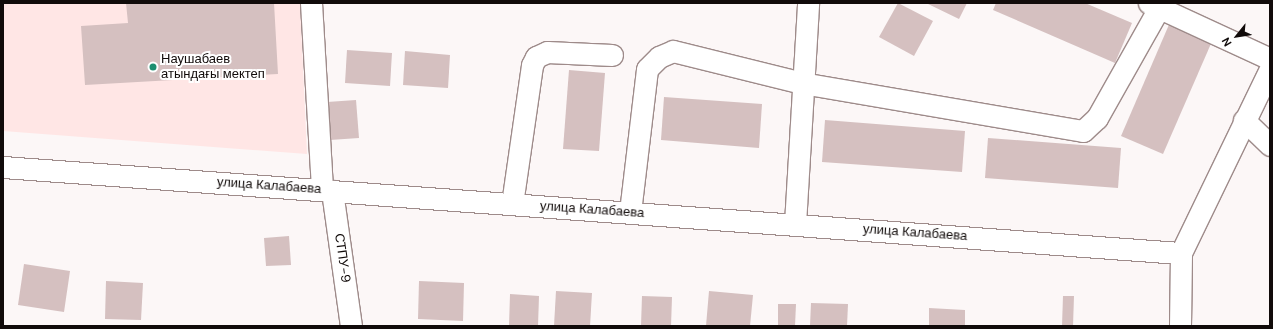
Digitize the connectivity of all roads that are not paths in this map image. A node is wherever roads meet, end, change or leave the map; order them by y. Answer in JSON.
{"nodes":[{"id":1,"x":311,"y":3,"type":"edge"},
{"id":2,"x":808,"y":3,"type":"edge"},
{"id":3,"x":1154,"y":5,"type":"edge"},
{"id":4,"x":612,"y":55,"type":"dead end"},
{"id":5,"x":1270,"y":59,"type":"edge"},
{"id":6,"x":1270,"y":69,"type":"edge"},
{"id":7,"x":802,"y":83,"type":"junction"},
{"id":8,"x":1244,"y":120,"type":"junction"},
{"id":9,"x":1270,"y":145,"type":"edge"},
{"id":10,"x":3,"y":168,"type":"edge"},
{"id":11,"x":327,"y":190,"type":"junction"},
{"id":12,"x":512,"y":204,"type":"junction"},
{"id":13,"x":630,"y":212,"type":"junction"},
{"id":14,"x":795,"y":224,"type":"junction"},
{"id":15,"x":1181,"y":253,"type":"junction"},
{"id":16,"x":351,"y":326,"type":"edge"},
{"id":17,"x":1180,"y":326,"type":"edge"}],
"edges":[{"from":1,"to":11,"type":"street","name":"СТПУ-9"},
{"from":2,"to":7,"type":"street"},
{"from":3,"to":5,"type":"street"},
{"from":3,"to":7,"type":"street"},
{"from":4,"to":12,"type":"street"},
{"from":6,"to":8,"type":"street"},
{"from":7,"to":13,"type":"street"},
{"from":7,"to":14,"type":"street"},
{"from":8,"to":9,"type":"street"},
{"from":8,"to":15,"type":"street"},
{"from":10,"to":11,"type":"street","name":"улица Калабаева"},
{"from":11,"to":12,"type":"street","name":"улица Калабаева"},
{"from":11,"to":16,"type":"street","name":"СТПУ-9"},
{"from":12,"to":13,"type":"street","name":"улица Калабаева"},
{"from":13,"to":14,"type":"street","name":"улица Калабаева"},
{"from":14,"to":15,"type":"street","name":"улица Калабаева"},
{"from":15,"to":17,"type":"street"}]}
